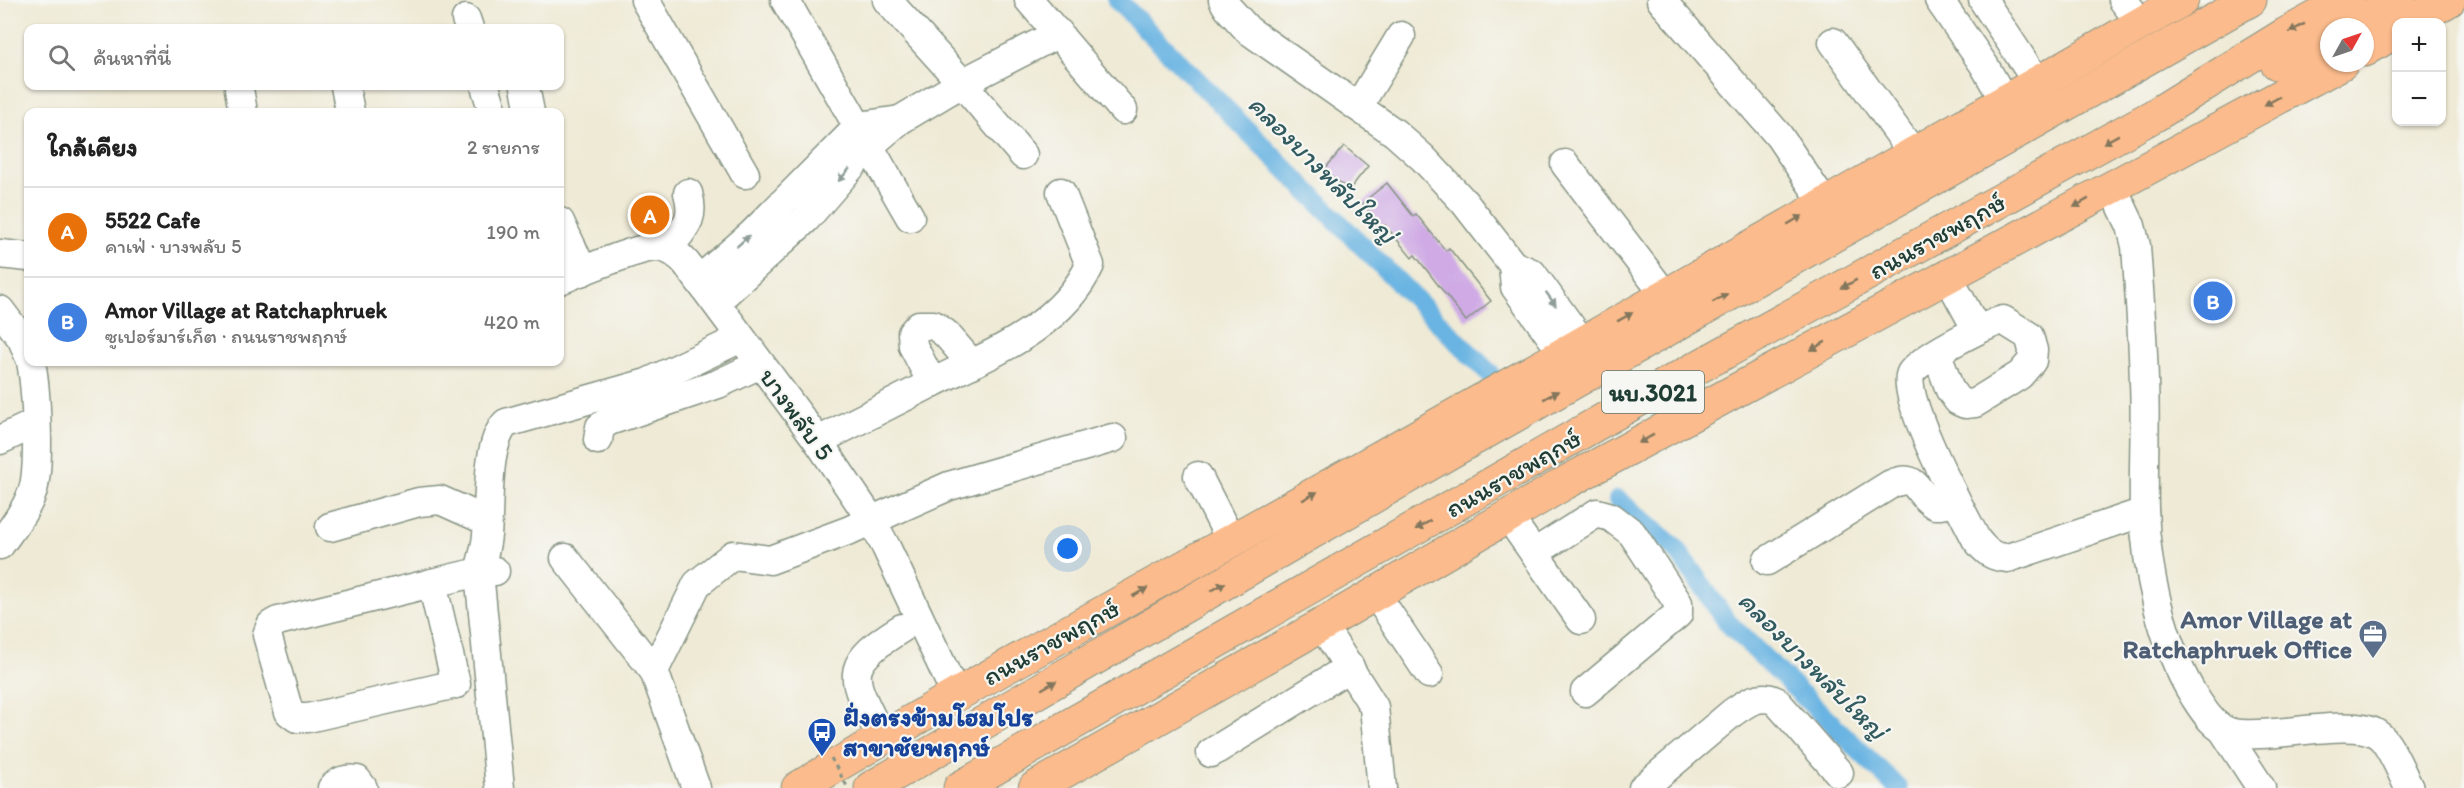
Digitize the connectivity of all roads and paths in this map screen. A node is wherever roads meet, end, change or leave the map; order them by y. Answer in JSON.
{"nodes":[{"id":1,"x":645,"y":0,"type":"edge"},
{"id":2,"x":785,"y":0,"type":"edge"},
{"id":3,"x":887,"y":0,"type":"edge"},
{"id":4,"x":1029,"y":0,"type":"edge"},
{"id":5,"x":1223,"y":0,"type":"edge"},
{"id":6,"x":1939,"y":0,"type":"edge"},
{"id":7,"x":1983,"y":0,"type":"edge"},
{"id":8,"x":2182,"y":0,"type":"edge"},
{"id":9,"x":2250,"y":0,"type":"edge"},
{"id":10,"x":2348,"y":0,"type":"edge"},
{"id":11,"x":2398,"y":0,"type":"edge"},
{"id":12,"x":2449,"y":0,"type":"edge"},
{"id":13,"x":1663,"y":1,"type":"edge"},
{"id":14,"x":2132,"y":11,"type":"edge"},
{"id":15,"x":2464,"y":12,"type":"edge"},
{"id":16,"x":2365,"y":18,"type":"edge"},
{"id":17,"x":2418,"y":18,"type":"edge"},
{"id":18,"x":2446,"y":19,"type":"edge"},
{"id":19,"x":1059,"y":33,"type":"junction"},
{"id":20,"x":2392,"y":34,"type":"edge"},
{"id":21,"x":1401,"y":36,"type":"dead end"},
{"id":22,"x":2392,"y":41,"type":"edge"},
{"id":23,"x":1833,"y":42,"type":"dead end"},
{"id":24,"x":2320,"y":42,"type":"edge"},
{"id":25,"x":2374,"y":45,"type":"edge"},
{"id":26,"x":2374,"y":48,"type":"edge"},
{"id":27,"x":2325,"y":72,"type":"edge"},
{"id":28,"x":2037,"y":82,"type":"junction"},
{"id":29,"x":962,"y":83,"type":"junction"},
{"id":30,"x":346,"y":90,"type":"edge"},
{"id":31,"x":487,"y":90,"type":"edge"},
{"id":32,"x":2004,"y":100,"type":"junction"},
{"id":33,"x":1358,"y":107,"type":"junction"},
{"id":34,"x":349,"y":108,"type":"edge"},
{"id":35,"x":492,"y":108,"type":"edge"},
{"id":36,"x":1124,"y":110,"type":"dead end"},
{"id":37,"x":2155,"y":115,"type":"junction"},
{"id":38,"x":864,"y":137,"type":"junction"},
{"id":39,"x":1913,"y":153,"type":"junction"},
{"id":40,"x":1023,"y":155,"type":"dead end"},
{"id":41,"x":1565,"y":164,"type":"dead end"},
{"id":42,"x":745,"y":174,"type":"dead end"},
{"id":43,"x":2112,"y":186,"type":"junction"},
{"id":44,"x":1061,"y":192,"type":"dead end"},
{"id":45,"x":688,"y":193,"type":"dead end"},
{"id":46,"x":1824,"y":203,"type":"junction"},
{"id":47,"x":910,"y":217,"type":"dead end"},
{"id":48,"x":777,"y":226,"type":"junction"},
{"id":49,"x":564,"y":242,"type":"edge"},
{"id":50,"x":668,"y":249,"type":"junction"},
{"id":51,"x":0,"y":254,"type":"edge"},
{"id":52,"x":24,"y":257,"type":"edge"},
{"id":53,"x":1947,"y":275,"type":"junction"},
{"id":54,"x":571,"y":276,"type":"edge"},
{"id":55,"x":699,"y":280,"type":"junction"},
{"id":56,"x":1665,"y":295,"type":"junction"},
{"id":57,"x":716,"y":302,"type":"junction"},
{"id":58,"x":0,"y":310,"type":"edge"},
{"id":59,"x":1977,"y":330,"type":"junction"},
{"id":60,"x":741,"y":338,"type":"junction"},
{"id":61,"x":24,"y":344,"type":"edge"},
{"id":62,"x":1564,"y":353,"type":"junction"},
{"id":63,"x":1937,"y":354,"type":"junction"},
{"id":64,"x":760,"y":364,"type":"junction"},
{"id":65,"x":972,"y":364,"type":"junction"},
{"id":66,"x":32,"y":366,"type":"edge"},
{"id":67,"x":932,"y":383,"type":"junction"},
{"id":68,"x":1633,"y":403,"type":"junction"},
{"id":69,"x":36,"y":423,"type":"junction"},
{"id":70,"x":1113,"y":438,"type":"dead end"},
{"id":71,"x":0,"y":440,"type":"edge"},
{"id":72,"x":598,"y":440,"type":"dead end"},
{"id":73,"x":818,"y":441,"type":"junction"},
{"id":74,"x":1450,"y":452,"type":"junction"},
{"id":75,"x":1198,"y":476,"type":"dead end"},
{"id":76,"x":1955,"y":498,"type":"junction"},
{"id":77,"x":2144,"y":512,"type":"junction"},
{"id":78,"x":1500,"y":520,"type":"junction"},
{"id":79,"x":487,"y":521,"type":"junction"},
{"id":80,"x":872,"y":521,"type":"junction"},
{"id":81,"x":330,"y":527,"type":"dead end"},
{"id":82,"x":1231,"y":541,"type":"junction"},
{"id":83,"x":0,"y":545,"type":"edge"},
{"id":84,"x":1534,"y":553,"type":"junction"},
{"id":85,"x":565,"y":558,"type":"dead end"},
{"id":86,"x":1767,"y":561,"type":"dead end"},
{"id":87,"x":486,"y":564,"type":"junction"},
{"id":88,"x":432,"y":583,"type":"junction"},
{"id":89,"x":1375,"y":593,"type":"junction"},
{"id":90,"x":1581,"y":620,"type":"dead end"},
{"id":91,"x":1322,"y":625,"type":"junction"},
{"id":92,"x":902,"y":628,"type":"dead end"},
{"id":93,"x":1350,"y":667,"type":"junction"},
{"id":94,"x":654,"y":670,"type":"junction"},
{"id":95,"x":495,"y":673,"type":"junction"},
{"id":96,"x":1429,"y":674,"type":"dead end"},
{"id":97,"x":456,"y":684,"type":"junction"},
{"id":98,"x":1585,"y":692,"type":"dead end"},
{"id":99,"x":956,"y":695,"type":"junction"},
{"id":100,"x":2228,"y":731,"type":"junction"},
{"id":101,"x":502,"y":738,"type":"junction"},
{"id":102,"x":882,"y":739,"type":"junction"},
{"id":103,"x":1211,"y":753,"type":"dead end"},
{"id":104,"x":914,"y":764,"type":"junction"},
{"id":105,"x":830,"y":773,"type":"edge"},
{"id":106,"x":1839,"y":773,"type":"dead end"},
{"id":107,"x":1042,"y":786,"type":"edge"},
{"id":108,"x":332,"y":788,"type":"edge"},
{"id":109,"x":363,"y":788,"type":"edge"},
{"id":110,"x":500,"y":788,"type":"edge"},
{"id":111,"x":516,"y":788,"type":"edge"},
{"id":112,"x":696,"y":788,"type":"edge"},
{"id":113,"x":798,"y":788,"type":"edge"},
{"id":114,"x":848,"y":788,"type":"edge"},
{"id":115,"x":872,"y":788,"type":"edge"},
{"id":116,"x":960,"y":788,"type":"edge"},
{"id":117,"x":1382,"y":788,"type":"edge"},
{"id":118,"x":1643,"y":788,"type":"edge"},
{"id":119,"x":2261,"y":788,"type":"edge"},
{"id":120,"x":2409,"y":788,"type":"edge"}],
"edges":[{"from":1,"to":42,"type":"street"},
{"from":2,"to":38,"type":"street"},
{"from":3,"to":29,"type":"street"},
{"from":4,"to":19,"type":"street"},
{"from":5,"to":33,"type":"street"},
{"from":6,"to":32,"type":"street"},
{"from":7,"to":28,"type":"street"},
{"from":8,"to":14,"type":"main road","name":"ถนนราชพฤกษ์","number":"นบ.3021"},
{"from":74,"to":9,"type":"main road","name":"ถนนราชพฤกษ์","number":"นบ.3021","one_way":true},
{"from":10,"to":37,"type":"main road","name":"ถนนราชพฤกษ์","number":"นบ.3021","one_way":true},
{"from":11,"to":16,"type":"main road"},
{"from":12,"to":17,"type":"main road"},
{"from":13,"to":46,"type":"street"},
{"from":14,"to":28,"type":"main road","name":"ถนนราชพฤกษ์","number":"นบ.3021"},
{"from":15,"to":18,"type":"main road"},
{"from":19,"to":29,"type":"street"},
{"from":19,"to":36,"type":"street"},
{"from":20,"to":25,"type":"main road"},
{"from":21,"to":33,"type":"street"},
{"from":22,"to":26,"type":"main road"},
{"from":23,"to":39,"type":"street"},
{"from":24,"to":37,"type":"main road"},
{"from":27,"to":43,"type":"main road","name":"ถนนราชพฤกษ์","number":"นบ.3021","one_way":true},
{"from":28,"to":32,"type":"main road","name":"ถนนราชพฤกษ์","number":"นบ.3021"},
{"from":29,"to":38,"type":"street"},
{"from":29,"to":40,"type":"street"},
{"from":30,"to":34,"type":"street"},
{"from":31,"to":35,"type":"street"},
{"from":32,"to":39,"type":"main road","name":"ถนนราชพฤกษ์","number":"นบ.3021"},
{"from":33,"to":62,"type":"street"},
{"from":37,"to":68,"type":"main road","name":"ถนนราชพฤกษ์","number":"นบ.3021","one_way":true},
{"from":38,"to":47,"type":"street"},
{"from":38,"to":48,"type":"street"},
{"from":39,"to":46,"type":"main road","name":"ถนนราชพฤกษ์","number":"นบ.3021"},
{"from":41,"to":56,"type":"street"},
{"from":43,"to":53,"type":"main road","name":"ถนนราชพฤกษ์","number":"นบ.3021","one_way":true},
{"from":43,"to":77,"type":"street"},
{"from":44,"to":65,"type":"street"},
{"from":45,"to":50,"type":"street"},
{"from":56,"to":46,"type":"main road","name":"ถนนราชพฤกษ์","number":"นบ.3021","one_way":true},
{"from":55,"to":48,"type":"street","one_way":true},
{"from":48,"to":57,"type":"street"},
{"from":49,"to":54,"type":"street"},
{"from":50,"to":54,"type":"street"},
{"from":50,"to":55,"type":"street","name":"บางพลับ 5"},
{"from":51,"to":52,"type":"street"},
{"from":53,"to":59,"type":"street"},
{"from":53,"to":78,"type":"main road","name":"ถนนราชพฤกษ์","number":"นบ.3021","one_way":true},
{"from":55,"to":57,"type":"street","name":"บางพลับ 5"},
{"from":62,"to":56,"type":"main road","name":"ถนนราชพฤกษ์","number":"นบ.3021","one_way":true},
{"from":57,"to":60,"type":"street","name":"บางพลับ 5"},
{"from":58,"to":61,"type":"street"},
{"from":59,"to":63,"type":"street"},
{"from":59,"to":63,"type":"street"},
{"from":60,"to":64,"type":"street","name":"บางพลับ 5"},
{"from":60,"to":79,"type":"street"},
{"from":62,"to":74,"type":"main road"},
{"from":82,"to":62,"type":"main road","name":"ถนนราชพฤกษ์","number":"นบ.3021","one_way":true},
{"from":63,"to":76,"type":"street"},
{"from":64,"to":72,"type":"street"},
{"from":64,"to":73,"type":"street","name":"บางพลับ 5"},
{"from":65,"to":67,"type":"street"},
{"from":65,"to":67,"type":"street"},
{"from":66,"to":69,"type":"street"},
{"from":67,"to":73,"type":"street"},
{"from":68,"to":78,"type":"main road"},
{"from":68,"to":116,"type":"main road","name":"ถนนราชพฤกษ์","number":"นบ.3021","one_way":true},
{"from":69,"to":71,"type":"street"},
{"from":69,"to":83,"type":"street"},
{"from":70,"to":80,"type":"street"},
{"from":73,"to":80,"type":"street","name":"บางพลับ 5"},
{"from":104,"to":74,"type":"main road","name":"ถนนราชพฤกษ์","number":"นบ.3021","one_way":true},
{"from":75,"to":82,"type":"street"},
{"from":76,"to":77,"type":"street"},
{"from":76,"to":86,"type":"street"},
{"from":77,"to":100,"type":"street"},
{"from":78,"to":84,"type":"street"},
{"from":78,"to":89,"type":"main road","name":"ถนนราชพฤกษ์","number":"นบ.3021"},
{"from":79,"to":81,"type":"street"},
{"from":79,"to":87,"type":"street"},
{"from":80,"to":94,"type":"street"},
{"from":80,"to":99,"type":"street","name":"บางพลับ 5"},
{"from":99,"to":82,"type":"main road","name":"ถนนราชพฤกษ์","number":"นบ.3021","one_way":true},
{"from":84,"to":90,"type":"street"},
{"from":84,"to":98,"type":"street"},
{"from":85,"to":94,"type":"street"},
{"from":87,"to":88,"type":"street"},
{"from":87,"to":95,"type":"street"},
{"from":88,"to":97,"type":"street"},
{"from":88,"to":97,"type":"street"},
{"from":89,"to":91,"type":"main road","name":"ถนนราชพฤกษ์","number":"นบ.3021"},
{"from":89,"to":96,"type":"street"},
{"from":91,"to":93,"type":"street"},
{"from":91,"to":107,"type":"main road","name":"ถนนราชพฤกษ์","number":"นบ.3021"},
{"from":92,"to":102,"type":"street"},
{"from":93,"to":103,"type":"street"},
{"from":93,"to":117,"type":"street"},
{"from":94,"to":112,"type":"street"},
{"from":95,"to":97,"type":"street"},
{"from":95,"to":101,"type":"street"},
{"from":99,"to":102,"type":"main road","name":"ถนนราชพฤกษ์","number":"นบ.3021"},
{"from":100,"to":119,"type":"street"},
{"from":100,"to":120,"type":"street"},
{"from":101,"to":110,"type":"street"},
{"from":101,"to":111,"type":"street"},
{"from":102,"to":113,"type":"main road","name":"ถนนราชพฤกษ์","number":"นบ.3021"},
{"from":104,"to":105,"type":"main road"},
{"from":104,"to":115,"type":"main road","name":"ถนนราชพฤกษ์","number":"นบ.3021"},
{"from":105,"to":114,"type":"path","bridge":true},
{"from":106,"to":118,"type":"street"},
{"from":108,"to":109,"type":"street"}]}
